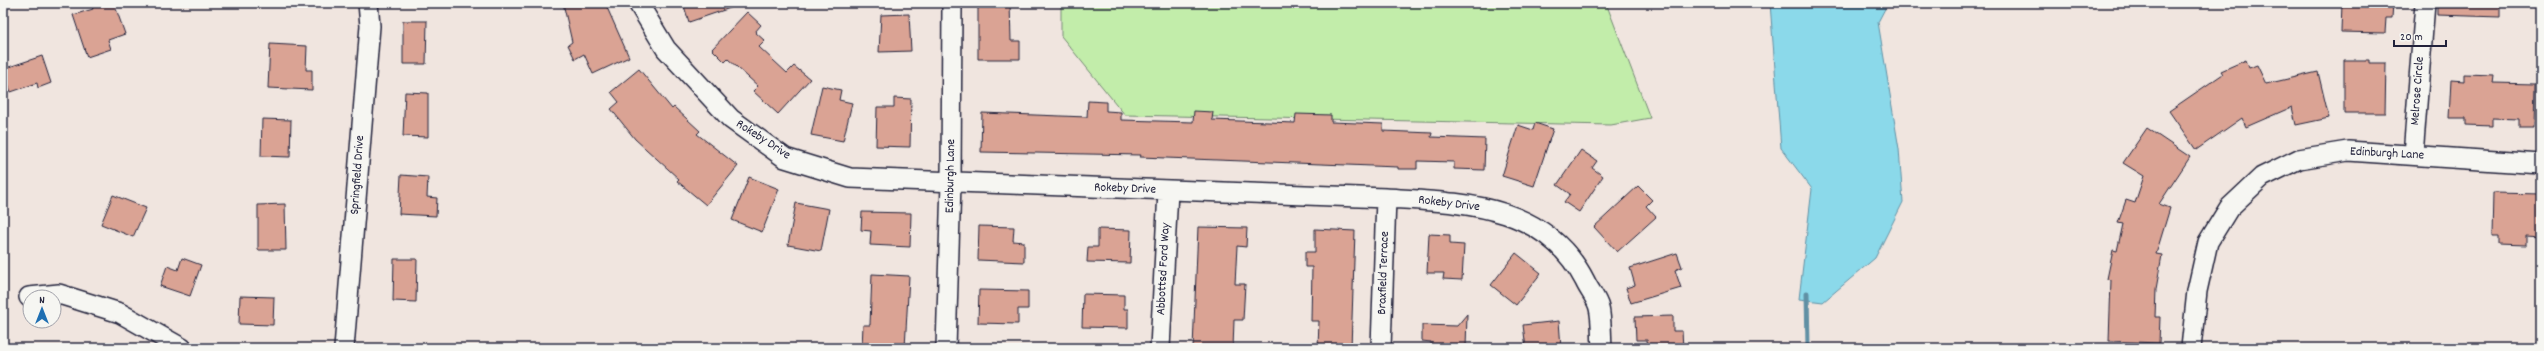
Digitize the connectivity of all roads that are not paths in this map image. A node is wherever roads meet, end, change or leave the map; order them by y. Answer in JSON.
{"nodes":[{"id":1,"x":368,"y":3,"type":"edge"},
{"id":2,"x":638,"y":3,"type":"edge"},
{"id":3,"x":952,"y":3,"type":"edge"},
{"id":4,"x":2425,"y":3,"type":"edge"},
{"id":5,"x":2413,"y":155,"type":"junction"},
{"id":6,"x":2541,"y":164,"type":"edge"},
{"id":7,"x":951,"y":183,"type":"junction"},
{"id":8,"x":1168,"y":190,"type":"junction"},
{"id":9,"x":1386,"y":198,"type":"junction"},
{"id":10,"x":62,"y":295,"type":"edge"},
{"id":11,"x":182,"y":348,"type":"edge"},
{"id":12,"x":344,"y":348,"type":"edge"},
{"id":13,"x":946,"y":348,"type":"edge"},
{"id":14,"x":1160,"y":348,"type":"edge"},
{"id":15,"x":1381,"y":348,"type":"edge"},
{"id":16,"x":1602,"y":348,"type":"edge"},
{"id":17,"x":2191,"y":348,"type":"edge"}],
"edges":[{"from":1,"to":12,"type":"street","name":"Springfield Drive"},
{"from":2,"to":7,"type":"street","name":"Rokeby Drive"},
{"from":3,"to":7,"type":"street","name":"Edinburgh Lane"},
{"from":4,"to":5,"type":"street","name":"Melrose Circle"},
{"from":5,"to":6,"type":"street","name":"Edinburgh Lane"},
{"from":5,"to":17,"type":"street","name":"Edinburgh Lane"},
{"from":7,"to":8,"type":"street","name":"Rokeby Drive"},
{"from":7,"to":13,"type":"street","name":"Edinburgh Lane"},
{"from":8,"to":9,"type":"street","name":"Rokeby Drive"},
{"from":8,"to":14,"type":"street","name":"Abbottsd Ford Way"},
{"from":9,"to":15,"type":"street","name":"Braxfield Terrace"},
{"from":9,"to":16,"type":"street","name":"Rokeby Drive"},
{"from":10,"to":11,"type":"street"}]}
